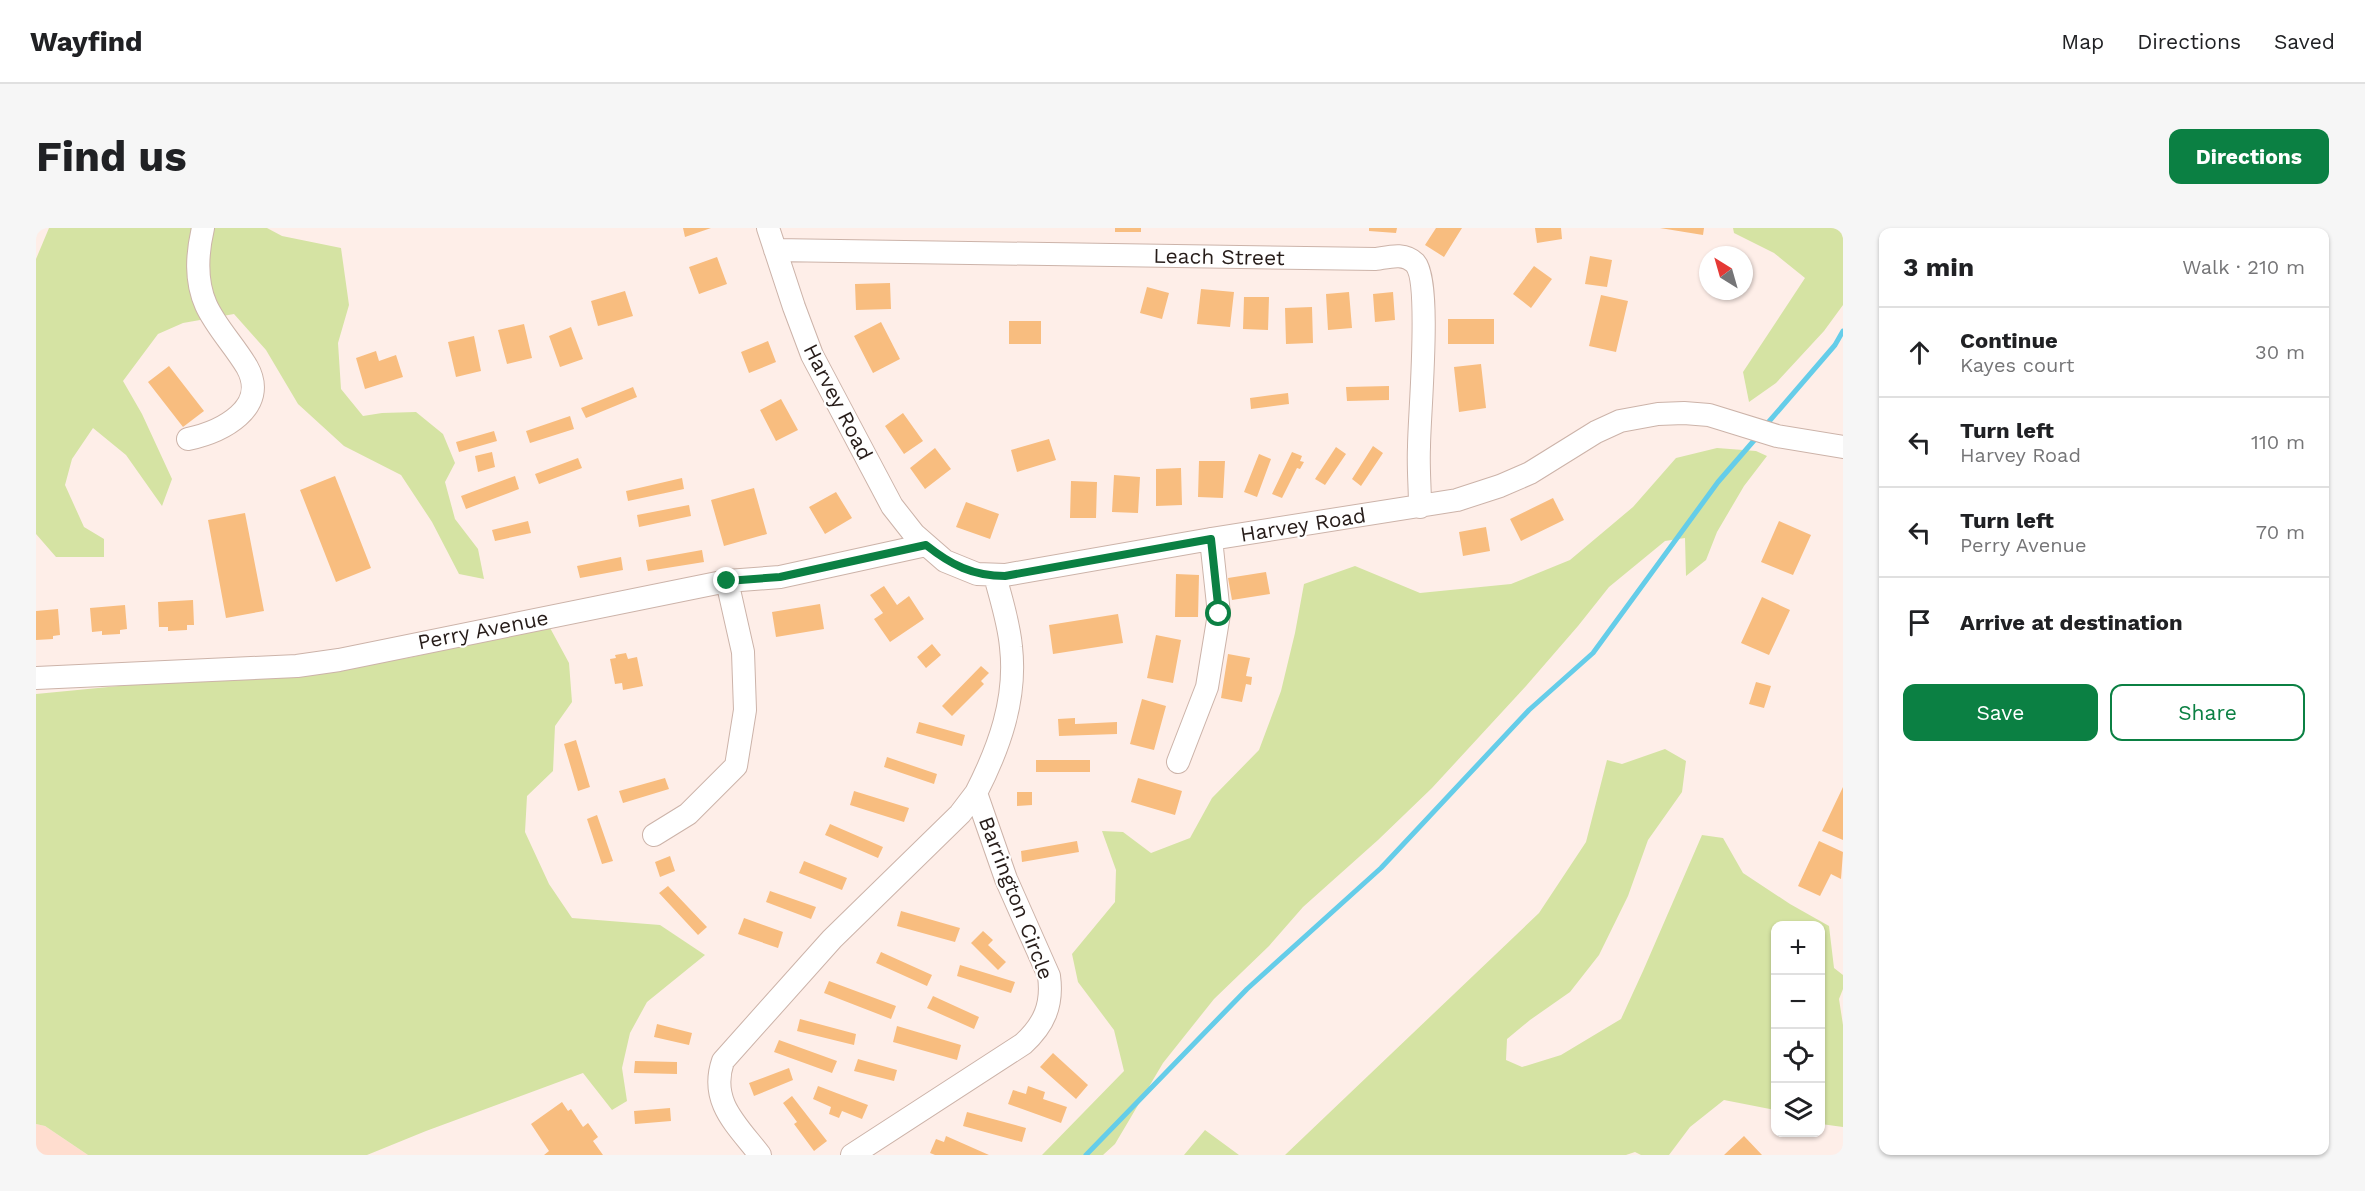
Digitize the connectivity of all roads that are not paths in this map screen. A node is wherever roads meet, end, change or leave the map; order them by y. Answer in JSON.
{"nodes":[{"id":1,"x":203,"y":228,"type":"edge"},
{"id":2,"x":768,"y":228,"type":"edge"},
{"id":3,"x":775,"y":250,"type":"junction"},
{"id":4,"x":189,"y":440,"type":"dead end"},
{"id":5,"x":1843,"y":447,"type":"edge"},
{"id":6,"x":1420,"y":507,"type":"junction"},
{"id":7,"x":1211,"y":539,"type":"junction"},
{"id":8,"x":926,"y":545,"type":"junction"},
{"id":9,"x":994,"y":576,"type":"junction"},
{"id":10,"x":727,"y":581,"type":"junction"},
{"id":11,"x":36,"y":678,"type":"edge"},
{"id":12,"x":1178,"y":762,"type":"dead end"},
{"id":13,"x":976,"y":793,"type":"junction"},
{"id":14,"x":654,"y":835,"type":"dead end"},
{"id":15,"x":760,"y":1155,"type":"edge"},
{"id":16,"x":852,"y":1155,"type":"edge"}],
"edges":[{"from":1,"to":4,"type":"street"},
{"from":2,"to":3,"type":"street","name":"Harvey Road"},
{"from":3,"to":6,"type":"street","name":"Leach Street"},
{"from":3,"to":8,"type":"street","name":"Harvey Road"},
{"from":5,"to":6,"type":"street","name":"Harvey Road"},
{"from":6,"to":7,"type":"street","name":"Harvey Road"},
{"from":7,"to":9,"type":"street","name":"Harvey Road"},
{"from":7,"to":12,"type":"street"},
{"from":8,"to":9,"type":"street","name":"Harvey Road"},
{"from":8,"to":10,"type":"street","name":"Perry Avenue"},
{"from":9,"to":13,"type":"street","name":"Barrington Circle"},
{"from":10,"to":11,"type":"street","name":"Perry Avenue"},
{"from":10,"to":14,"type":"street"},
{"from":13,"to":15,"type":"street","name":"Barrington Circle"},
{"from":13,"to":16,"type":"street","name":"Barrington Circle"}]}
